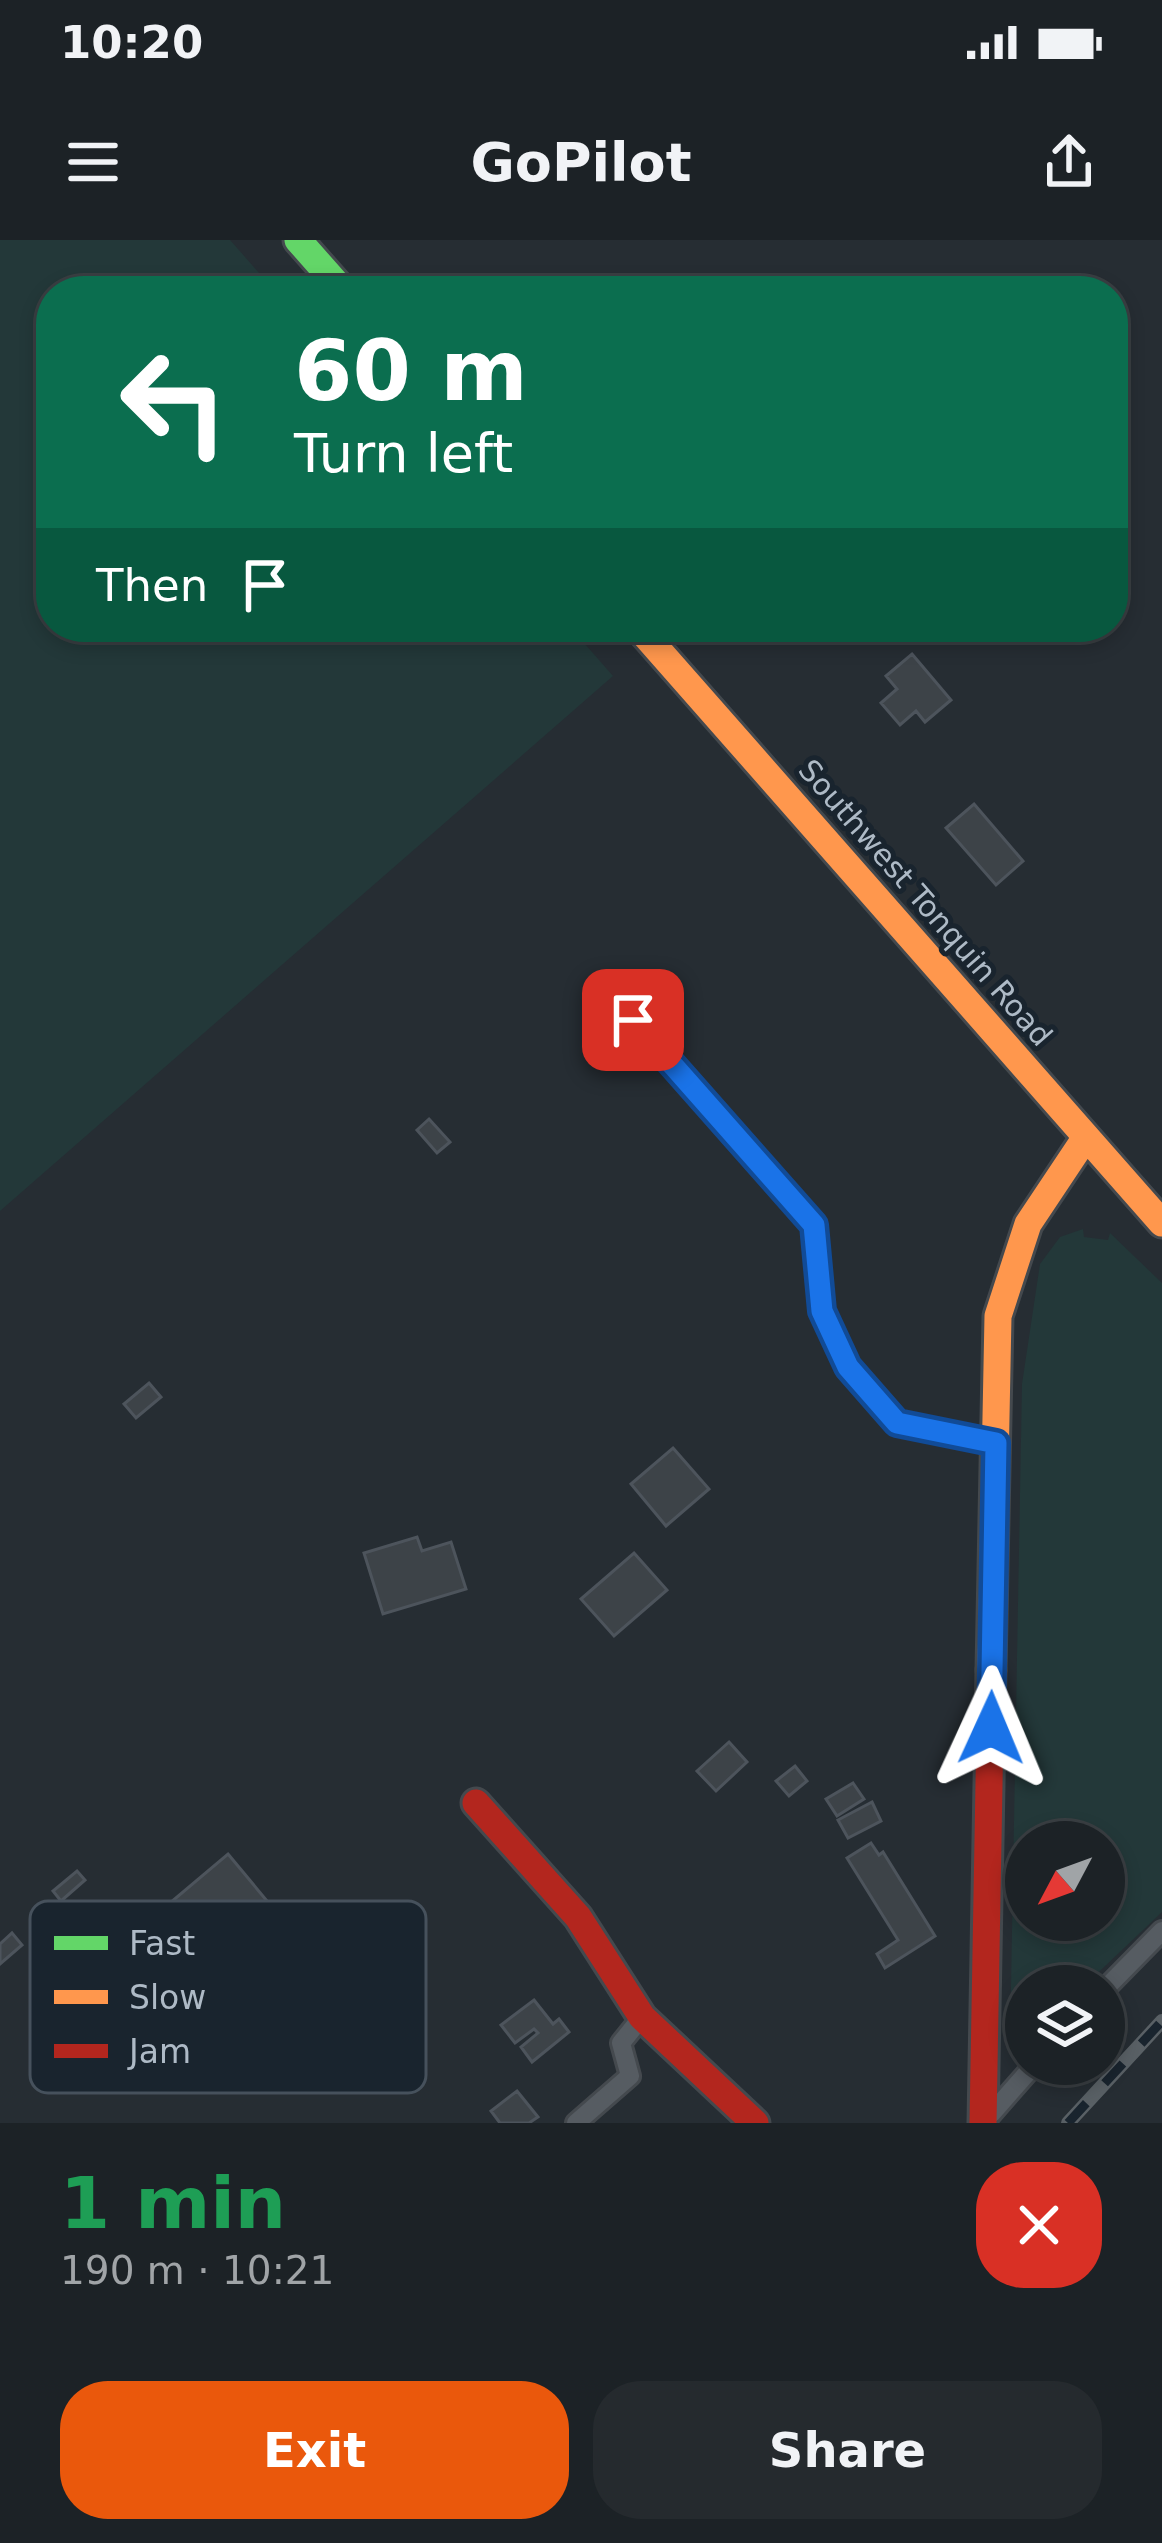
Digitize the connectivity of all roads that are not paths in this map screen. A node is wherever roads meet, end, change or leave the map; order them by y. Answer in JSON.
{"nodes":[{"id":1,"x":298,"y":240,"type":"edge"},
{"id":2,"x":330,"y":276,"type":"edge"},
{"id":3,"x":651,"y":642,"type":"edge"},
{"id":4,"x":633,"y":1020,"type":"dead end"},
{"id":5,"x":1087,"y":1137,"type":"junction"},
{"id":6,"x":1162,"y":1223,"type":"edge"},
{"id":7,"x":996,"y":1443,"type":"junction"},
{"id":8,"x":476,"y":1803,"type":"dead end"},
{"id":9,"x":1162,"y":1931,"type":"edge"},
{"id":10,"x":1125,"y":1969,"type":"edge"},
{"id":11,"x":643,"y":2017,"type":"junction"},
{"id":12,"x":1017,"y":2085,"type":"edge"},
{"id":13,"x":984,"y":2122,"type":"edge"},
{"id":14,"x":576,"y":2123,"type":"edge"},
{"id":15,"x":755,"y":2123,"type":"edge"}],
"edges":[{"from":1,"to":2,"type":"street"},
{"from":3,"to":5,"type":"street","name":"Southwest Tonquin Road"},
{"from":4,"to":7,"type":"lane"},
{"from":5,"to":6,"type":"street","name":"Southwest Tonquin Road"},
{"from":5,"to":7,"type":"street"},
{"from":7,"to":13,"type":"street"},
{"from":8,"to":11,"type":"street"},
{"from":9,"to":10,"type":"lane"},
{"from":11,"to":14,"type":"lane"},
{"from":11,"to":15,"type":"street"},
{"from":12,"to":13,"type":"lane"}]}
